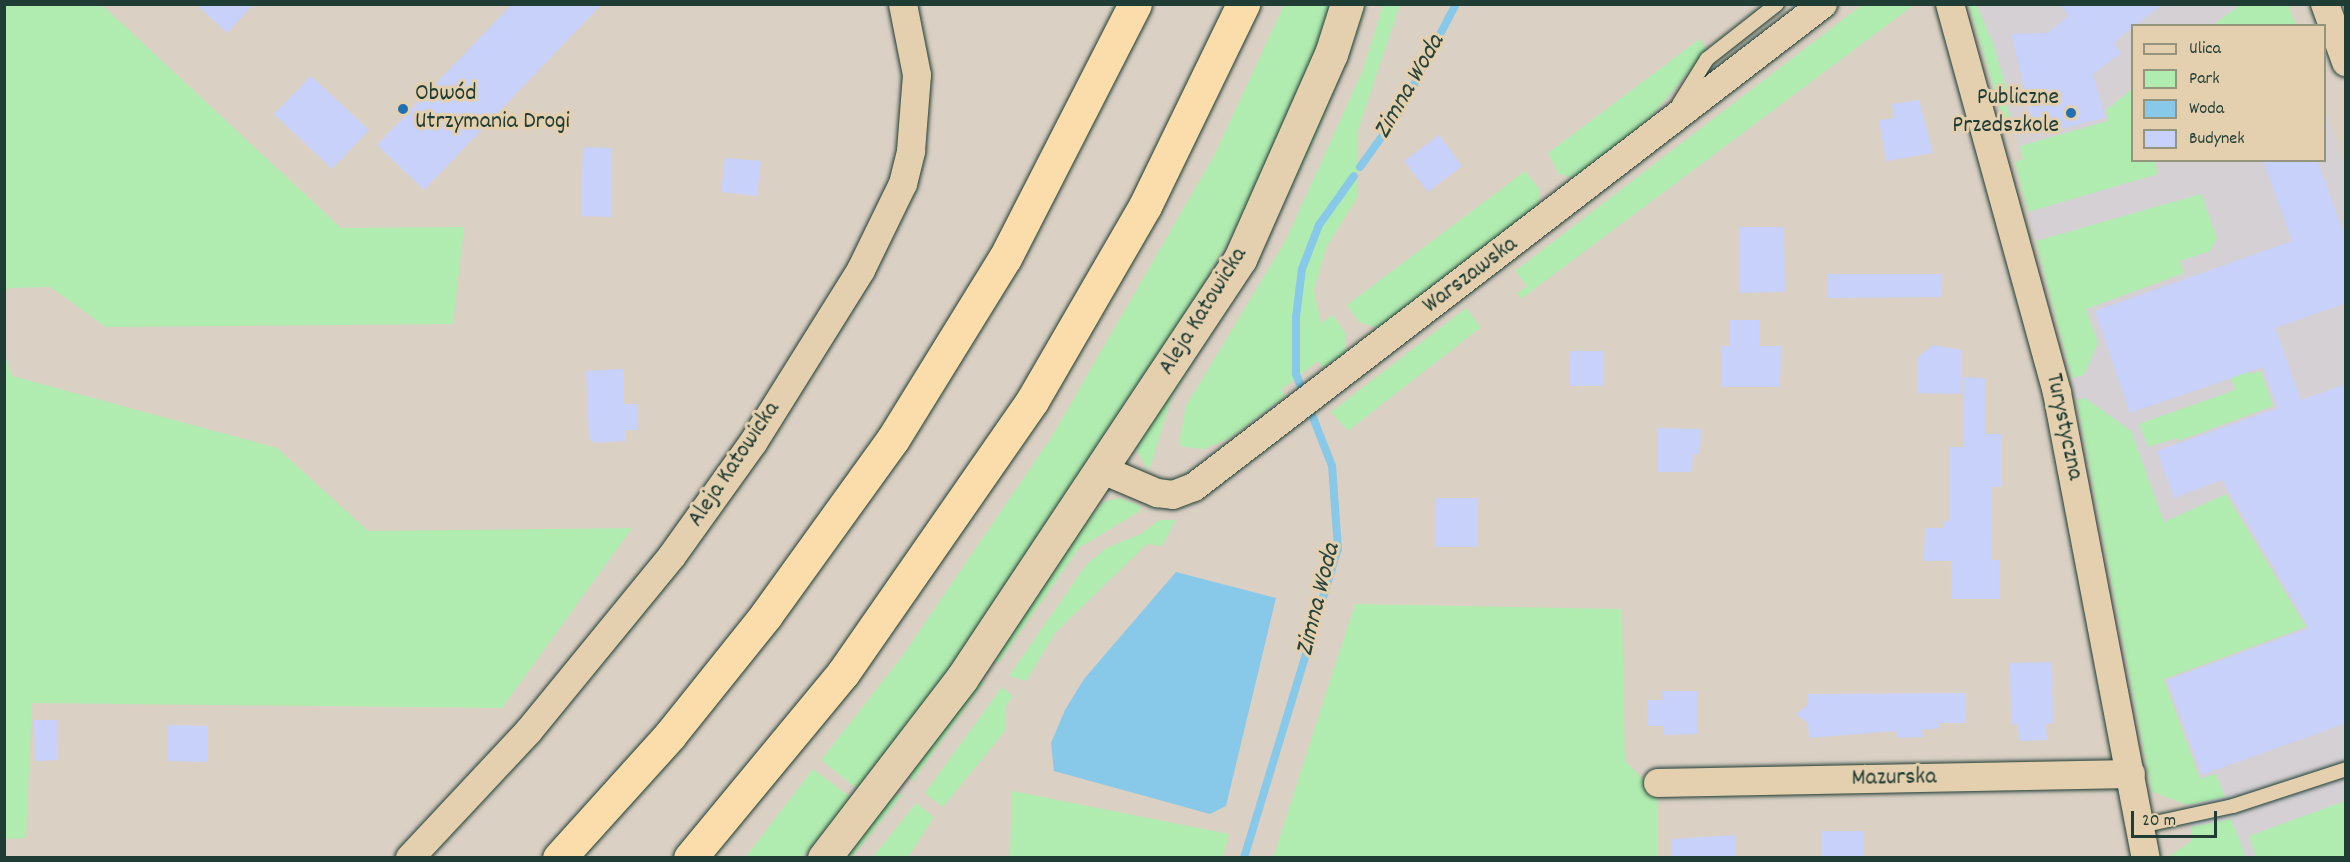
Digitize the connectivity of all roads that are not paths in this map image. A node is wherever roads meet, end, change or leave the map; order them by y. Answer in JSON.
{"nodes":[{"id":1,"x":903,"y":4,"type":"edge"},
{"id":2,"x":1135,"y":4,"type":"edge"},
{"id":3,"x":1243,"y":4,"type":"edge"},
{"id":4,"x":1347,"y":4,"type":"edge"},
{"id":5,"x":1777,"y":4,"type":"edge"},
{"id":6,"x":1823,"y":4,"type":"edge"},
{"id":7,"x":1950,"y":4,"type":"edge"},
{"id":8,"x":2325,"y":4,"type":"edge"},
{"id":9,"x":2346,"y":62,"type":"edge"},
{"id":10,"x":1664,"y":128,"type":"junction"},
{"id":11,"x":1103,"y":470,"type":"junction"},
{"id":12,"x":2346,"y":769,"type":"edge"},
{"id":13,"x":2131,"y":774,"type":"junction"},
{"id":14,"x":1658,"y":783,"type":"dead end"},
{"id":15,"x":2141,"y":826,"type":"junction"},
{"id":16,"x":410,"y":858,"type":"edge"},
{"id":17,"x":559,"y":858,"type":"edge"},
{"id":18,"x":690,"y":858,"type":"edge"},
{"id":19,"x":824,"y":858,"type":"edge"},
{"id":20,"x":2146,"y":858,"type":"edge"}],
"edges":[{"from":1,"to":16,"type":"street","name":"Aleja Katowicka"},
{"from":2,"to":17,"type":"highway"},
{"from":3,"to":18,"type":"highway"},
{"from":4,"to":11,"type":"street","name":"Aleja Katowicka"},
{"from":5,"to":10,"type":"lane"},
{"from":6,"to":10,"type":"street","name":"Warszawska"},
{"from":7,"to":13,"type":"street","name":"Turystyczna"},
{"from":8,"to":9,"type":"street"},
{"from":10,"to":11,"type":"street","name":"Warszawska"},
{"from":11,"to":19,"type":"street","name":"Aleja Katowicka"},
{"from":12,"to":15,"type":"lane"},
{"from":13,"to":14,"type":"street","name":"Mazurska"},
{"from":13,"to":15,"type":"street","name":"Turystyczna"},
{"from":15,"to":20,"type":"street","name":"Turystyczna"}]}
